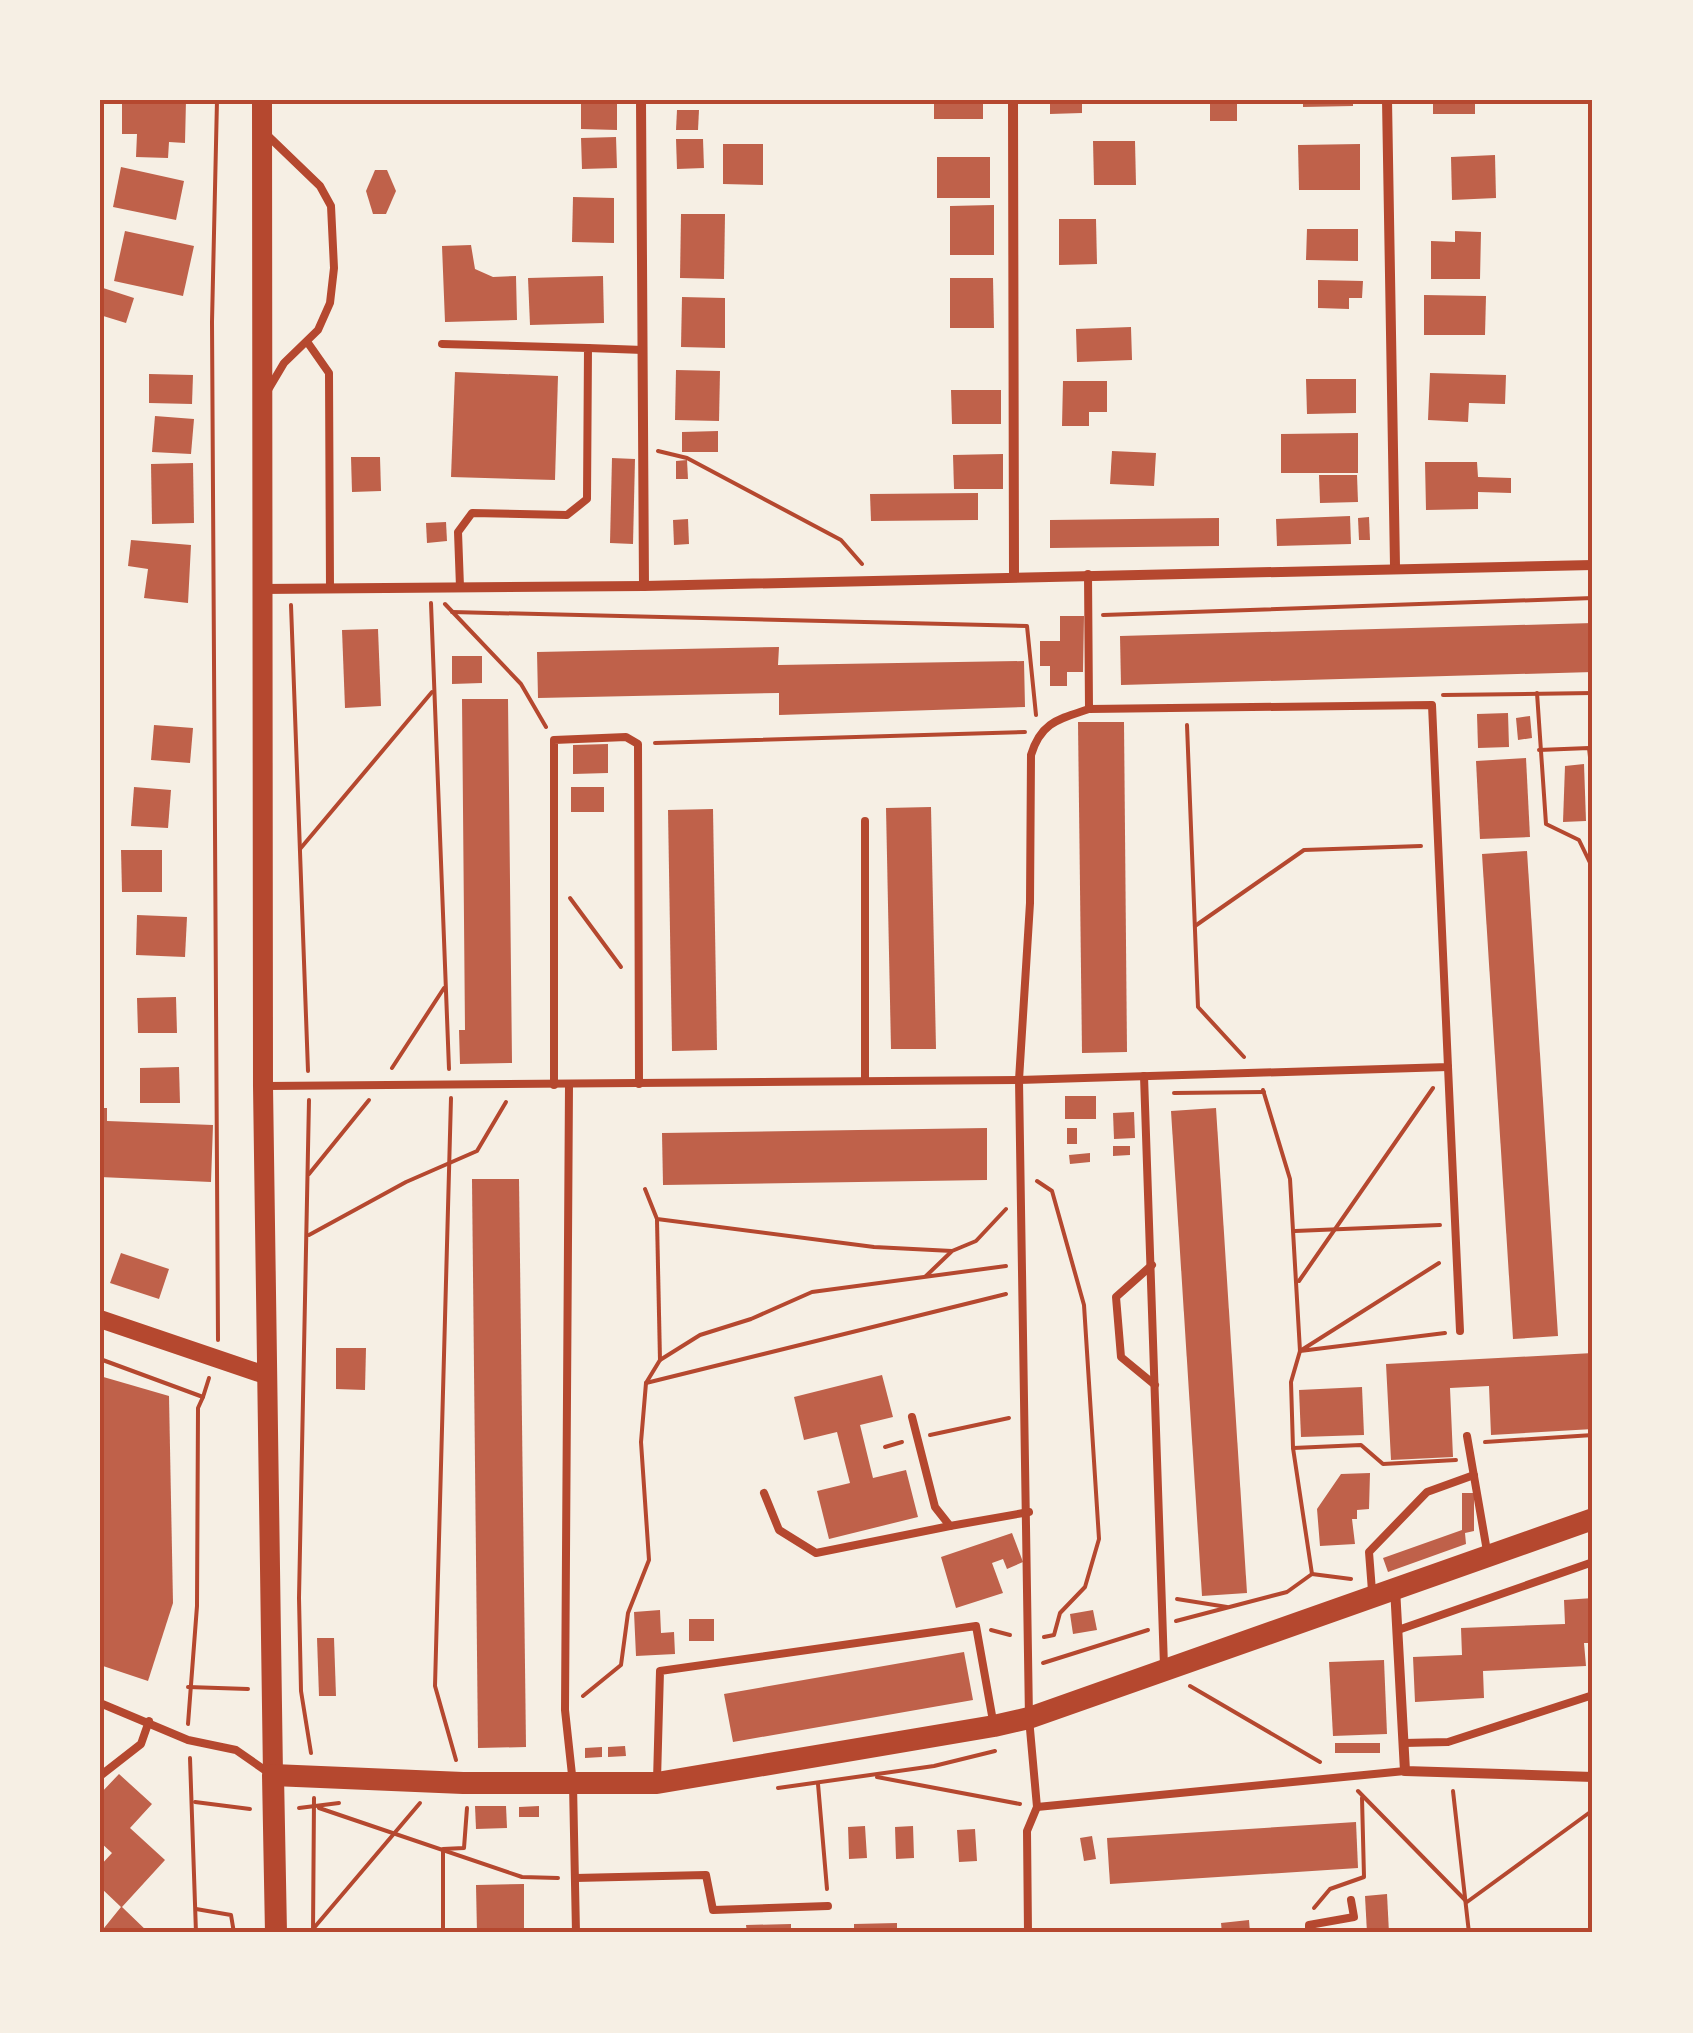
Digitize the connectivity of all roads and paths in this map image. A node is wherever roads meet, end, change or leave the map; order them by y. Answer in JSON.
{"nodes":[{"id":1,"x":218,"y":100,"type":"edge"},
{"id":2,"x":262,"y":100,"type":"edge"},
{"id":3,"x":641,"y":100,"type":"edge"},
{"id":4,"x":1012,"y":100,"type":"edge"},
{"id":5,"x":1387,"y":100,"type":"edge"},
{"id":6,"x":262,"y":130,"type":"junction"},
{"id":7,"x":308,"y":342,"type":"junction"},
{"id":8,"x":442,"y":344,"type":"dead end"},
{"id":9,"x":588,"y":348,"type":"junction"},
{"id":10,"x":643,"y":350,"type":"junction"},
{"id":11,"x":260,"y":403,"type":"junction"},
{"id":12,"x":644,"y":448,"type":"junction"},
{"id":13,"x":1593,"y":565,"type":"edge"},
{"id":14,"x":1395,"y":566,"type":"junction"},
{"id":15,"x":1088,"y":574,"type":"junction"},
{"id":16,"x":1014,"y":576,"type":"junction"},
{"id":17,"x":877,"y":580,"type":"junction"},
{"id":18,"x":644,"y":586,"type":"junction"},
{"id":19,"x":330,"y":587,"type":"junction"},
{"id":20,"x":430,"y":587,"type":"junction"},
{"id":21,"x":460,"y":587,"type":"junction"},
{"id":22,"x":290,"y":588,"type":"junction"},
{"id":23,"x":260,"y":589,"type":"junction"},
{"id":24,"x":1593,"y":598,"type":"edge"},
{"id":25,"x":452,"y":612,"type":"junction"},
{"id":26,"x":1088,"y":615,"type":"junction"},
{"id":27,"x":434,"y":690,"type":"junction"},
{"id":28,"x":1537,"y":693,"type":"dead end"},
{"id":29,"x":1090,"y":708,"type":"junction"},
{"id":30,"x":1186,"y":708,"type":"junction"},
{"id":31,"x":1038,"y":732,"type":"junction"},
{"id":32,"x":554,"y":740,"type":"junction"},
{"id":33,"x":638,"y":744,"type":"junction"},
{"id":34,"x":1540,"y":750,"type":"junction"},
{"id":35,"x":1593,"y":784,"type":"edge"},
{"id":36,"x":865,"y":822,"type":"dead end"},
{"id":37,"x":1438,"y":845,"type":"junction"},
{"id":38,"x":300,"y":849,"type":"junction"},
{"id":39,"x":1593,"y":869,"type":"edge"},
{"id":40,"x":554,"y":876,"type":"junction"},
{"id":41,"x":1194,"y":926,"type":"junction"},
{"id":42,"x":445,"y":986,"type":"junction"},
{"id":43,"x":639,"y":990,"type":"junction"},
{"id":44,"x":448,"y":1057,"type":"dead end"},
{"id":45,"x":1448,"y":1067,"type":"junction"},
{"id":46,"x":1258,"y":1072,"type":"junction"},
{"id":47,"x":1144,"y":1076,"type":"junction"},
{"id":48,"x":864,"y":1080,"type":"junction"},
{"id":49,"x":1019,"y":1080,"type":"junction"},
{"id":50,"x":554,"y":1084,"type":"junction"},
{"id":51,"x":569,"y":1084,"type":"junction"},
{"id":52,"x":639,"y":1084,"type":"junction"},
{"id":53,"x":451,"y":1085,"type":"junction"},
{"id":54,"x":515,"y":1085,"type":"junction"},
{"id":55,"x":263,"y":1086,"type":"junction"},
{"id":56,"x":308,"y":1086,"type":"junction"},
{"id":57,"x":381,"y":1086,"type":"junction"},
{"id":58,"x":1264,"y":1092,"type":"junction"},
{"id":59,"x":1146,"y":1094,"type":"junction"},
{"id":60,"x":450,"y":1164,"type":"junction"},
{"id":61,"x":1020,"y":1168,"type":"junction"},
{"id":62,"x":309,"y":1174,"type":"junction"},
{"id":63,"x":645,"y":1189,"type":"dead end"},
{"id":64,"x":1020,"y":1195,"type":"junction"},
{"id":65,"x":658,"y":1218,"type":"junction"},
{"id":66,"x":1454,"y":1225,"type":"junction"},
{"id":67,"x":1336,"y":1228,"type":"junction"},
{"id":68,"x":1295,"y":1231,"type":"junction"},
{"id":69,"x":309,"y":1235,"type":"junction"},
{"id":70,"x":952,"y":1251,"type":"junction"},
{"id":71,"x":1455,"y":1253,"type":"junction"},
{"id":72,"x":1020,"y":1264,"type":"junction"},
{"id":73,"x":1152,"y":1265,"type":"junction"},
{"id":74,"x":926,"y":1276,"type":"junction"},
{"id":75,"x":1299,"y":1281,"type":"junction"},
{"id":76,"x":1022,"y":1290,"type":"junction"},
{"id":77,"x":100,"y":1320,"type":"edge"},
{"id":78,"x":1460,"y":1331,"type":"joint"},
{"id":79,"x":1300,"y":1351,"type":"junction"},
{"id":80,"x":214,"y":1358,"type":"junction"},
{"id":81,"x":100,"y":1359,"type":"edge"},
{"id":82,"x":660,"y":1360,"type":"junction"},
{"id":83,"x":265,"y":1375,"type":"junction"},
{"id":84,"x":646,"y":1383,"type":"junction"},
{"id":85,"x":1156,"y":1385,"type":"junction"},
{"id":86,"x":203,"y":1397,"type":"junction"},
{"id":87,"x":1027,"y":1402,"type":"junction"},
{"id":88,"x":912,"y":1417,"type":"dead end"},
{"id":89,"x":1593,"y":1434,"type":"edge"},
{"id":90,"x":1467,"y":1436,"type":"dead end"},
{"id":91,"x":917,"y":1438,"type":"junction"},
{"id":92,"x":884,"y":1447,"type":"dead end"},
{"id":93,"x":1293,"y":1448,"type":"junction"},
{"id":94,"x":1470,"y":1452,"type":"junction"},
{"id":95,"x":1474,"y":1475,"type":"junction"},
{"id":96,"x":764,"y":1493,"type":"dead end"},
{"id":97,"x":1029,"y":1512,"type":"junction"},
{"id":98,"x":1593,"y":1519,"type":"edge"},
{"id":99,"x":950,"y":1526,"type":"junction"},
{"id":100,"x":1488,"y":1555,"type":"junction"},
{"id":101,"x":1593,"y":1562,"type":"edge"},
{"id":102,"x":1352,"y":1580,"type":"dead end"},
{"id":103,"x":1395,"y":1588,"type":"junction"},
{"id":104,"x":1372,"y":1596,"type":"junction"},
{"id":105,"x":1162,"y":1600,"type":"junction"},
{"id":106,"x":1230,"y":1607,"type":"dead end"},
{"id":107,"x":976,"y":1626,"type":"junction"},
{"id":108,"x":1398,"y":1630,"type":"junction"},
{"id":109,"x":1030,"y":1640,"type":"junction"},
{"id":110,"x":1164,"y":1670,"type":"junction"},
{"id":111,"x":188,"y":1688,"type":"junction"},
{"id":112,"x":272,"y":1690,"type":"junction"},
{"id":113,"x":301,"y":1691,"type":"junction"},
{"id":114,"x":1593,"y":1695,"type":"edge"},
{"id":115,"x":100,"y":1703,"type":"edge"},
{"id":116,"x":565,"y":1710,"type":"junction"},
{"id":117,"x":188,"y":1716,"type":"dead end"},
{"id":118,"x":1029,"y":1718,"type":"junction"},
{"id":119,"x":149,"y":1721,"type":"junction"},
{"id":120,"x":994,"y":1726,"type":"junction"},
{"id":121,"x":188,"y":1740,"type":"junction"},
{"id":122,"x":1404,"y":1743,"type":"junction"},
{"id":123,"x":1593,"y":1766,"type":"edge"},
{"id":124,"x":1406,"y":1771,"type":"junction"},
{"id":125,"x":1450,"y":1772,"type":"junction"},
{"id":126,"x":100,"y":1776,"type":"edge"},
{"id":127,"x":274,"y":1776,"type":"junction"},
{"id":128,"x":311,"y":1776,"type":"junction"},
{"id":129,"x":873,"y":1776,"type":"dead end"},
{"id":130,"x":1593,"y":1777,"type":"edge"},
{"id":131,"x":657,"y":1783,"type":"junction"},
{"id":132,"x":463,"y":1784,"type":"junction"},
{"id":133,"x":573,"y":1784,"type":"junction"},
{"id":134,"x":818,"y":1784,"type":"dead end"},
{"id":135,"x":1362,"y":1798,"type":"dead end"},
{"id":136,"x":423,"y":1800,"type":"dead end"},
{"id":137,"x":315,"y":1806,"type":"junction"},
{"id":138,"x":1036,"y":1807,"type":"junction"},
{"id":139,"x":1593,"y":1810,"type":"edge"},
{"id":140,"x":392,"y":1836,"type":"junction"},
{"id":141,"x":443,"y":1849,"type":"junction"},
{"id":142,"x":575,"y":1878,"type":"junction"},
{"id":143,"x":1350,"y":1900,"type":"dead end"},
{"id":144,"x":1468,"y":1902,"type":"junction"},
{"id":145,"x":828,"y":1906,"type":"joint"},
{"id":146,"x":196,"y":1909,"type":"junction"},
{"id":147,"x":1309,"y":1929,"type":"edge"},
{"id":148,"x":314,"y":1931,"type":"edge"},
{"id":149,"x":196,"y":1933,"type":"edge"},
{"id":150,"x":234,"y":1933,"type":"edge"},
{"id":151,"x":276,"y":1933,"type":"edge"},
{"id":152,"x":444,"y":1933,"type":"edge"},
{"id":153,"x":576,"y":1933,"type":"edge"},
{"id":154,"x":1028,"y":1933,"type":"edge"},
{"id":155,"x":1469,"y":1933,"type":"edge"}],
"edges":[{"from":1,"to":80,"type":"path"},
{"from":2,"to":6,"type":"main road"},
{"from":3,"to":10,"type":"street"},
{"from":4,"to":16,"type":"street"},
{"from":5,"to":14,"type":"street"},
{"from":6,"to":7,"type":"lane"},
{"from":6,"to":11,"type":"main road"},
{"from":7,"to":11,"type":"lane"},
{"from":7,"to":19,"type":"lane"},
{"from":8,"to":9,"type":"lane"},
{"from":9,"to":10,"type":"lane"},
{"from":9,"to":21,"type":"lane"},
{"from":10,"to":12,"type":"street"},
{"from":11,"to":23,"type":"main road"},
{"from":12,"to":17,"type":"path"},
{"from":12,"to":18,"type":"street"},
{"from":13,"to":14,"type":"street"},
{"from":14,"to":15,"type":"street"},
{"from":15,"to":16,"type":"street"},
{"from":15,"to":26,"type":"lane"},
{"from":16,"to":17,"type":"street"},
{"from":17,"to":18,"type":"street"},
{"from":18,"to":21,"type":"street"},
{"from":19,"to":20,"type":"street"},
{"from":19,"to":22,"type":"street"},
{"from":20,"to":21,"type":"street"},
{"from":20,"to":25,"type":"path"},
{"from":20,"to":27,"type":"path"},
{"from":22,"to":23,"type":"street"},
{"from":22,"to":38,"type":"path"},
{"from":23,"to":55,"type":"main road"},
{"from":24,"to":26,"type":"path"},
{"from":25,"to":31,"type":"path"},
{"from":25,"to":32,"type":"path"},
{"from":26,"to":29,"type":"lane"},
{"from":27,"to":38,"type":"path"},
{"from":27,"to":42,"type":"path"},
{"from":28,"to":34,"type":"path"},
{"from":29,"to":30,"type":"lane"},
{"from":29,"to":31,"type":"lane"},
{"from":30,"to":37,"type":"lane"},
{"from":30,"to":41,"type":"path"},
{"from":31,"to":33,"type":"path"},
{"from":31,"to":49,"type":"lane"},
{"from":32,"to":33,"type":"lane"},
{"from":32,"to":40,"type":"lane"},
{"from":33,"to":43,"type":"lane"},
{"from":34,"to":35,"type":"path"},
{"from":34,"to":39,"type":"path"},
{"from":36,"to":48,"type":"lane"},
{"from":37,"to":41,"type":"path"},
{"from":37,"to":45,"type":"lane"},
{"from":38,"to":56,"type":"path"},
{"from":40,"to":43,"type":"path"},
{"from":40,"to":50,"type":"lane"},
{"from":41,"to":46,"type":"path"},
{"from":42,"to":44,"type":"path"},
{"from":42,"to":57,"type":"path"},
{"from":43,"to":52,"type":"lane"},
{"from":45,"to":46,"type":"lane"},
{"from":45,"to":66,"type":"lane"},
{"from":45,"to":67,"type":"path"},
{"from":46,"to":47,"type":"lane"},
{"from":46,"to":58,"type":"path"},
{"from":47,"to":49,"type":"lane"},
{"from":47,"to":59,"type":"lane"},
{"from":48,"to":49,"type":"lane"},
{"from":48,"to":52,"type":"lane"},
{"from":49,"to":61,"type":"lane"},
{"from":50,"to":51,"type":"lane"},
{"from":50,"to":54,"type":"lane"},
{"from":51,"to":52,"type":"lane"},
{"from":51,"to":116,"type":"lane"},
{"from":53,"to":54,"type":"lane"},
{"from":53,"to":57,"type":"lane"},
{"from":53,"to":60,"type":"path"},
{"from":54,"to":60,"type":"path"},
{"from":55,"to":56,"type":"lane"},
{"from":55,"to":83,"type":"main road"},
{"from":56,"to":57,"type":"lane"},
{"from":56,"to":62,"type":"path"},
{"from":57,"to":62,"type":"path"},
{"from":58,"to":59,"type":"path"},
{"from":58,"to":68,"type":"path"},
{"from":59,"to":73,"type":"lane"},
{"from":60,"to":69,"type":"path"},
{"from":60,"to":132,"type":"path"},
{"from":61,"to":64,"type":"lane"},
{"from":61,"to":109,"type":"path"},
{"from":62,"to":69,"type":"path"},
{"from":63,"to":65,"type":"path"},
{"from":64,"to":70,"type":"path"},
{"from":64,"to":72,"type":"lane"},
{"from":65,"to":70,"type":"path"},
{"from":65,"to":82,"type":"path"},
{"from":66,"to":67,"type":"path"},
{"from":66,"to":71,"type":"lane"},
{"from":67,"to":68,"type":"path"},
{"from":67,"to":75,"type":"path"},
{"from":68,"to":75,"type":"path"},
{"from":69,"to":113,"type":"path"},
{"from":70,"to":74,"type":"path"},
{"from":71,"to":78,"type":"lane"},
{"from":71,"to":79,"type":"path"},
{"from":72,"to":74,"type":"path"},
{"from":72,"to":76,"type":"lane"},
{"from":73,"to":85,"type":"lane"},
{"from":73,"to":85,"type":"lane"},
{"from":74,"to":82,"type":"path"},
{"from":75,"to":79,"type":"path"},
{"from":76,"to":84,"type":"path"},
{"from":76,"to":87,"type":"lane"},
{"from":77,"to":80,"type":"street"},
{"from":78,"to":79,"type":"path"},
{"from":79,"to":93,"type":"path"},
{"from":80,"to":83,"type":"street"},
{"from":80,"to":86,"type":"path"},
{"from":81,"to":86,"type":"path"},
{"from":82,"to":84,"type":"path"},
{"from":83,"to":112,"type":"main road"},
{"from":84,"to":116,"type":"path"},
{"from":85,"to":105,"type":"lane"},
{"from":86,"to":111,"type":"path"},
{"from":87,"to":91,"type":"path"},
{"from":87,"to":97,"type":"lane"},
{"from":88,"to":91,"type":"lane"},
{"from":89,"to":94,"type":"path"},
{"from":90,"to":94,"type":"lane"},
{"from":91,"to":92,"type":"path"},
{"from":91,"to":99,"type":"lane"},
{"from":93,"to":94,"type":"path"},
{"from":93,"to":102,"type":"path"},
{"from":94,"to":95,"type":"lane"},
{"from":95,"to":100,"type":"lane"},
{"from":95,"to":104,"type":"lane"},
{"from":96,"to":99,"type":"lane"},
{"from":97,"to":99,"type":"lane"},
{"from":97,"to":109,"type":"lane"},
{"from":98,"to":100,"type":"main road"},
{"from":100,"to":103,"type":"main road"},
{"from":101,"to":108,"type":"lane"},
{"from":103,"to":104,"type":"main road"},
{"from":103,"to":108,"type":"street"},
{"from":104,"to":110,"type":"main road"},
{"from":105,"to":106,"type":"path"},
{"from":105,"to":110,"type":"lane"},
{"from":107,"to":109,"type":"path"},
{"from":107,"to":120,"type":"lane"},
{"from":107,"to":131,"type":"lane"},
{"from":108,"to":122,"type":"street"},
{"from":109,"to":118,"type":"lane"},
{"from":110,"to":118,"type":"main road"},
{"from":111,"to":112,"type":"path"},
{"from":111,"to":117,"type":"path"},
{"from":112,"to":113,"type":"path"},
{"from":112,"to":127,"type":"main road"},
{"from":113,"to":128,"type":"path"},
{"from":114,"to":122,"type":"lane"},
{"from":114,"to":123,"type":"path"},
{"from":115,"to":119,"type":"lane"},
{"from":116,"to":133,"type":"lane"},
{"from":118,"to":120,"type":"main road"},
{"from":118,"to":138,"type":"lane"},
{"from":119,"to":121,"type":"lane"},
{"from":119,"to":126,"type":"lane"},
{"from":120,"to":131,"type":"main road"},
{"from":121,"to":127,"type":"lane"},
{"from":121,"to":146,"type":"path"},
{"from":122,"to":124,"type":"street"},
{"from":124,"to":125,"type":"street"},
{"from":124,"to":138,"type":"lane"},
{"from":125,"to":130,"type":"street"},
{"from":125,"to":144,"type":"path"},
{"from":127,"to":128,"type":"main road"},
{"from":127,"to":151,"type":"main road"},
{"from":128,"to":132,"type":"main road"},
{"from":128,"to":137,"type":"path"},
{"from":129,"to":138,"type":"path"},
{"from":131,"to":133,"type":"main road"},
{"from":132,"to":133,"type":"main road"},
{"from":132,"to":141,"type":"path"},
{"from":133,"to":142,"type":"lane"},
{"from":134,"to":145,"type":"path"},
{"from":135,"to":147,"type":"path"},
{"from":136,"to":140,"type":"path"},
{"from":137,"to":140,"type":"path"},
{"from":137,"to":148,"type":"path"},
{"from":138,"to":154,"type":"lane"},
{"from":139,"to":144,"type":"path"},
{"from":140,"to":141,"type":"path"},
{"from":140,"to":148,"type":"path"},
{"from":141,"to":142,"type":"path"},
{"from":141,"to":152,"type":"path"},
{"from":142,"to":145,"type":"lane"},
{"from":142,"to":153,"type":"lane"},
{"from":143,"to":147,"type":"lane"},
{"from":144,"to":155,"type":"path"},
{"from":146,"to":149,"type":"path"},
{"from":146,"to":150,"type":"path"}]}
